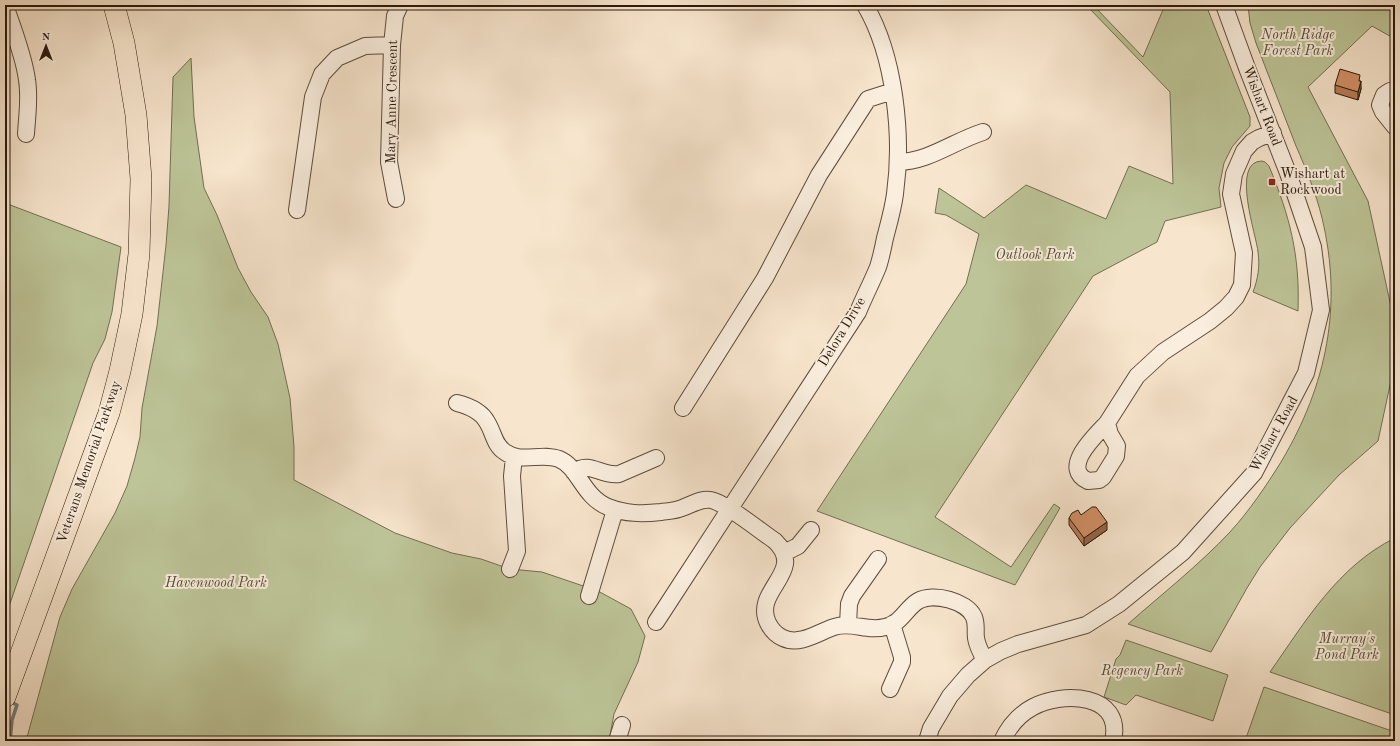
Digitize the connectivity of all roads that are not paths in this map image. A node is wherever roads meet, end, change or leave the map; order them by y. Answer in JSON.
{"nodes":[{"id":1,"x":5,"y":5,"type":"edge"},
{"id":2,"x":114,"y":5,"type":"edge"},
{"id":3,"x":400,"y":5,"type":"edge"},
{"id":4,"x":865,"y":5,"type":"edge"},
{"id":5,"x":1224,"y":5,"type":"edge"},
{"id":6,"x":392,"y":45,"type":"junction"},
{"id":7,"x":893,"y":91,"type":"junction"},
{"id":8,"x":1395,"y":91,"type":"edge"},
{"id":9,"x":1395,"y":127,"type":"edge"},
{"id":10,"x":982,"y":132,"type":"dead end"},
{"id":11,"x":1273,"y":133,"type":"junction"},
{"id":12,"x":26,"y":134,"type":"dead end"},
{"id":13,"x":898,"y":162,"type":"junction"},
{"id":14,"x":396,"y":199,"type":"dead end"},
{"id":15,"x":297,"y":210,"type":"dead end"},
{"id":16,"x":457,"y":403,"type":"dead end"},
{"id":17,"x":683,"y":408,"type":"dead end"},
{"id":18,"x":1107,"y":422,"type":"dead end"},
{"id":19,"x":514,"y":457,"type":"junction"},
{"id":20,"x":656,"y":458,"type":"dead end"},
{"id":21,"x":574,"y":472,"type":"junction"},
{"id":22,"x":615,"y":510,"type":"junction"},
{"id":23,"x":730,"y":510,"type":"junction"},
{"id":24,"x":811,"y":530,"type":"dead end"},
{"id":25,"x":784,"y":553,"type":"junction"},
{"id":26,"x":878,"y":559,"type":"dead end"},
{"id":27,"x":510,"y":569,"type":"dead end"},
{"id":28,"x":589,"y":596,"type":"dead end"},
{"id":29,"x":656,"y":622,"type":"dead end"},
{"id":30,"x":892,"y":624,"type":"junction"},
{"id":31,"x":848,"y":625,"type":"junction"},
{"id":32,"x":985,"y":660,"type":"junction"},
{"id":33,"x":890,"y":689,"type":"dead end"},
{"id":34,"x":5,"y":697,"type":"edge"},
{"id":35,"x":622,"y":725,"type":"dead end"},
{"id":36,"x":617,"y":741,"type":"edge"},
{"id":37,"x":927,"y":741,"type":"edge"},
{"id":38,"x":1002,"y":741,"type":"edge"},
{"id":39,"x":1113,"y":741,"type":"edge"}],
"edges":[{"from":1,"to":12,"type":"street"},
{"from":2,"to":34,"type":"main road","name":"Veterans Memorial Parkway"},
{"from":3,"to":6,"type":"street","name":"Mary Anne Crescent"},
{"from":4,"to":7,"type":"street","name":"Delora Drive"},
{"from":5,"to":11,"type":"street","name":"Wishart Road"},
{"from":6,"to":14,"type":"street","name":"Mary Anne Crescent"},
{"from":6,"to":15,"type":"street"},
{"from":7,"to":13,"type":"street","name":"Delora Drive"},
{"from":7,"to":17,"type":"street"},
{"from":8,"to":9,"type":"street"},
{"from":10,"to":13,"type":"street"},
{"from":11,"to":18,"type":"street"},
{"from":11,"to":32,"type":"street","name":"Wishart Road"},
{"from":13,"to":23,"type":"street","name":"Delora Drive"},
{"from":16,"to":19,"type":"street"},
{"from":19,"to":21,"type":"street"},
{"from":19,"to":27,"type":"street"},
{"from":20,"to":21,"type":"street"},
{"from":21,"to":22,"type":"street"},
{"from":22,"to":23,"type":"street"},
{"from":22,"to":28,"type":"street"},
{"from":23,"to":25,"type":"street"},
{"from":23,"to":29,"type":"street","name":"Delora Drive"},
{"from":24,"to":25,"type":"street"},
{"from":25,"to":31,"type":"street"},
{"from":26,"to":31,"type":"street"},
{"from":30,"to":31,"type":"street"},
{"from":30,"to":32,"type":"street"},
{"from":30,"to":33,"type":"street"},
{"from":32,"to":37,"type":"street","name":"Wishart Road"},
{"from":35,"to":36,"type":"street"},
{"from":38,"to":39,"type":"street"}]}
